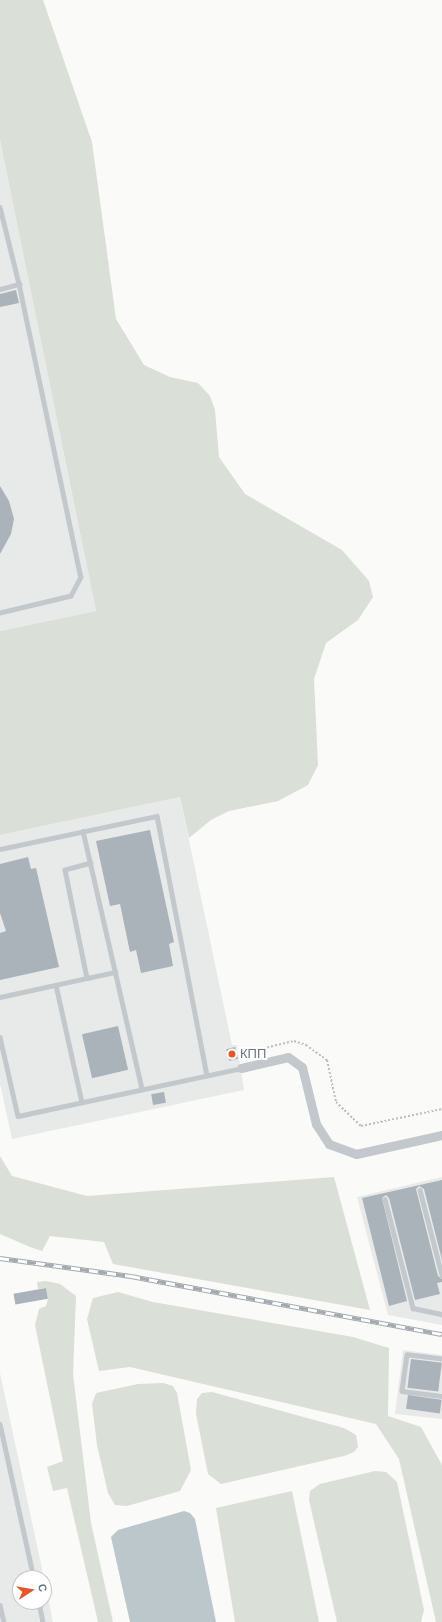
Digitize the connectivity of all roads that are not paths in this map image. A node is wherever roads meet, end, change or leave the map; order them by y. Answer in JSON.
{"nodes":[{"id":1,"x":0,"y":207,"type":"edge"},
{"id":2,"x":19,"y":284,"type":"junction"},
{"id":3,"x":0,"y":289,"type":"edge"},
{"id":4,"x":0,"y":613,"type":"edge"},
{"id":5,"x":83,"y":831,"type":"junction"},
{"id":6,"x":0,"y":849,"type":"edge"},
{"id":7,"x":90,"y":863,"type":"junction"},
{"id":8,"x":115,"y":972,"type":"junction"},
{"id":9,"x":87,"y":978,"type":"junction"},
{"id":10,"x":56,"y":985,"type":"junction"},
{"id":11,"x":0,"y":997,"type":"edge"},
{"id":12,"x":0,"y":1037,"type":"edge"},
{"id":13,"x":242,"y":1067,"type":"joint"},
{"id":14,"x":207,"y":1075,"type":"junction"},
{"id":15,"x":142,"y":1089,"type":"junction"},
{"id":16,"x":82,"y":1102,"type":"junction"},
{"id":17,"x":442,"y":1134,"type":"edge"},
{"id":18,"x":420,"y":1190,"type":"dead end"},
{"id":19,"x":385,"y":1199,"type":"dead end"},
{"id":20,"x":442,"y":1275,"type":"edge"},
{"id":21,"x":442,"y":1314,"type":"edge"},
{"id":22,"x":442,"y":1359,"type":"edge"},
{"id":23,"x":442,"y":1396,"type":"edge"},
{"id":24,"x":0,"y":1424,"type":"edge"},
{"id":25,"x":32,"y":1570,"type":"edge"},
{"id":26,"x":0,"y":1605,"type":"edge"},
{"id":27,"x":41,"y":1610,"type":"edge"},
{"id":28,"x":4,"y":1622,"type":"edge"},
{"id":29,"x":43,"y":1622,"type":"edge"}],
"edges":[{"from":1,"to":2,"type":"lane"},
{"from":2,"to":3,"type":"lane"},
{"from":2,"to":4,"type":"lane"},
{"from":5,"to":6,"type":"lane"},
{"from":5,"to":7,"type":"lane"},
{"from":5,"to":14,"type":"lane"},
{"from":7,"to":8,"type":"lane"},
{"from":7,"to":9,"type":"lane"},
{"from":8,"to":9,"type":"lane"},
{"from":8,"to":15,"type":"lane"},
{"from":9,"to":10,"type":"lane"},
{"from":10,"to":11,"type":"lane"},
{"from":10,"to":16,"type":"lane"},
{"from":12,"to":16,"type":"lane"},
{"from":13,"to":14,"type":"lane"},
{"from":13,"to":17,"type":"street"},
{"from":14,"to":15,"type":"lane"},
{"from":15,"to":16,"type":"lane"},
{"from":18,"to":20,"type":"lane"},
{"from":19,"to":21,"type":"lane"},
{"from":22,"to":23,"type":"lane"},
{"from":24,"to":25,"type":"lane"},
{"from":26,"to":28,"type":"lane"},
{"from":27,"to":29,"type":"lane"}]}
